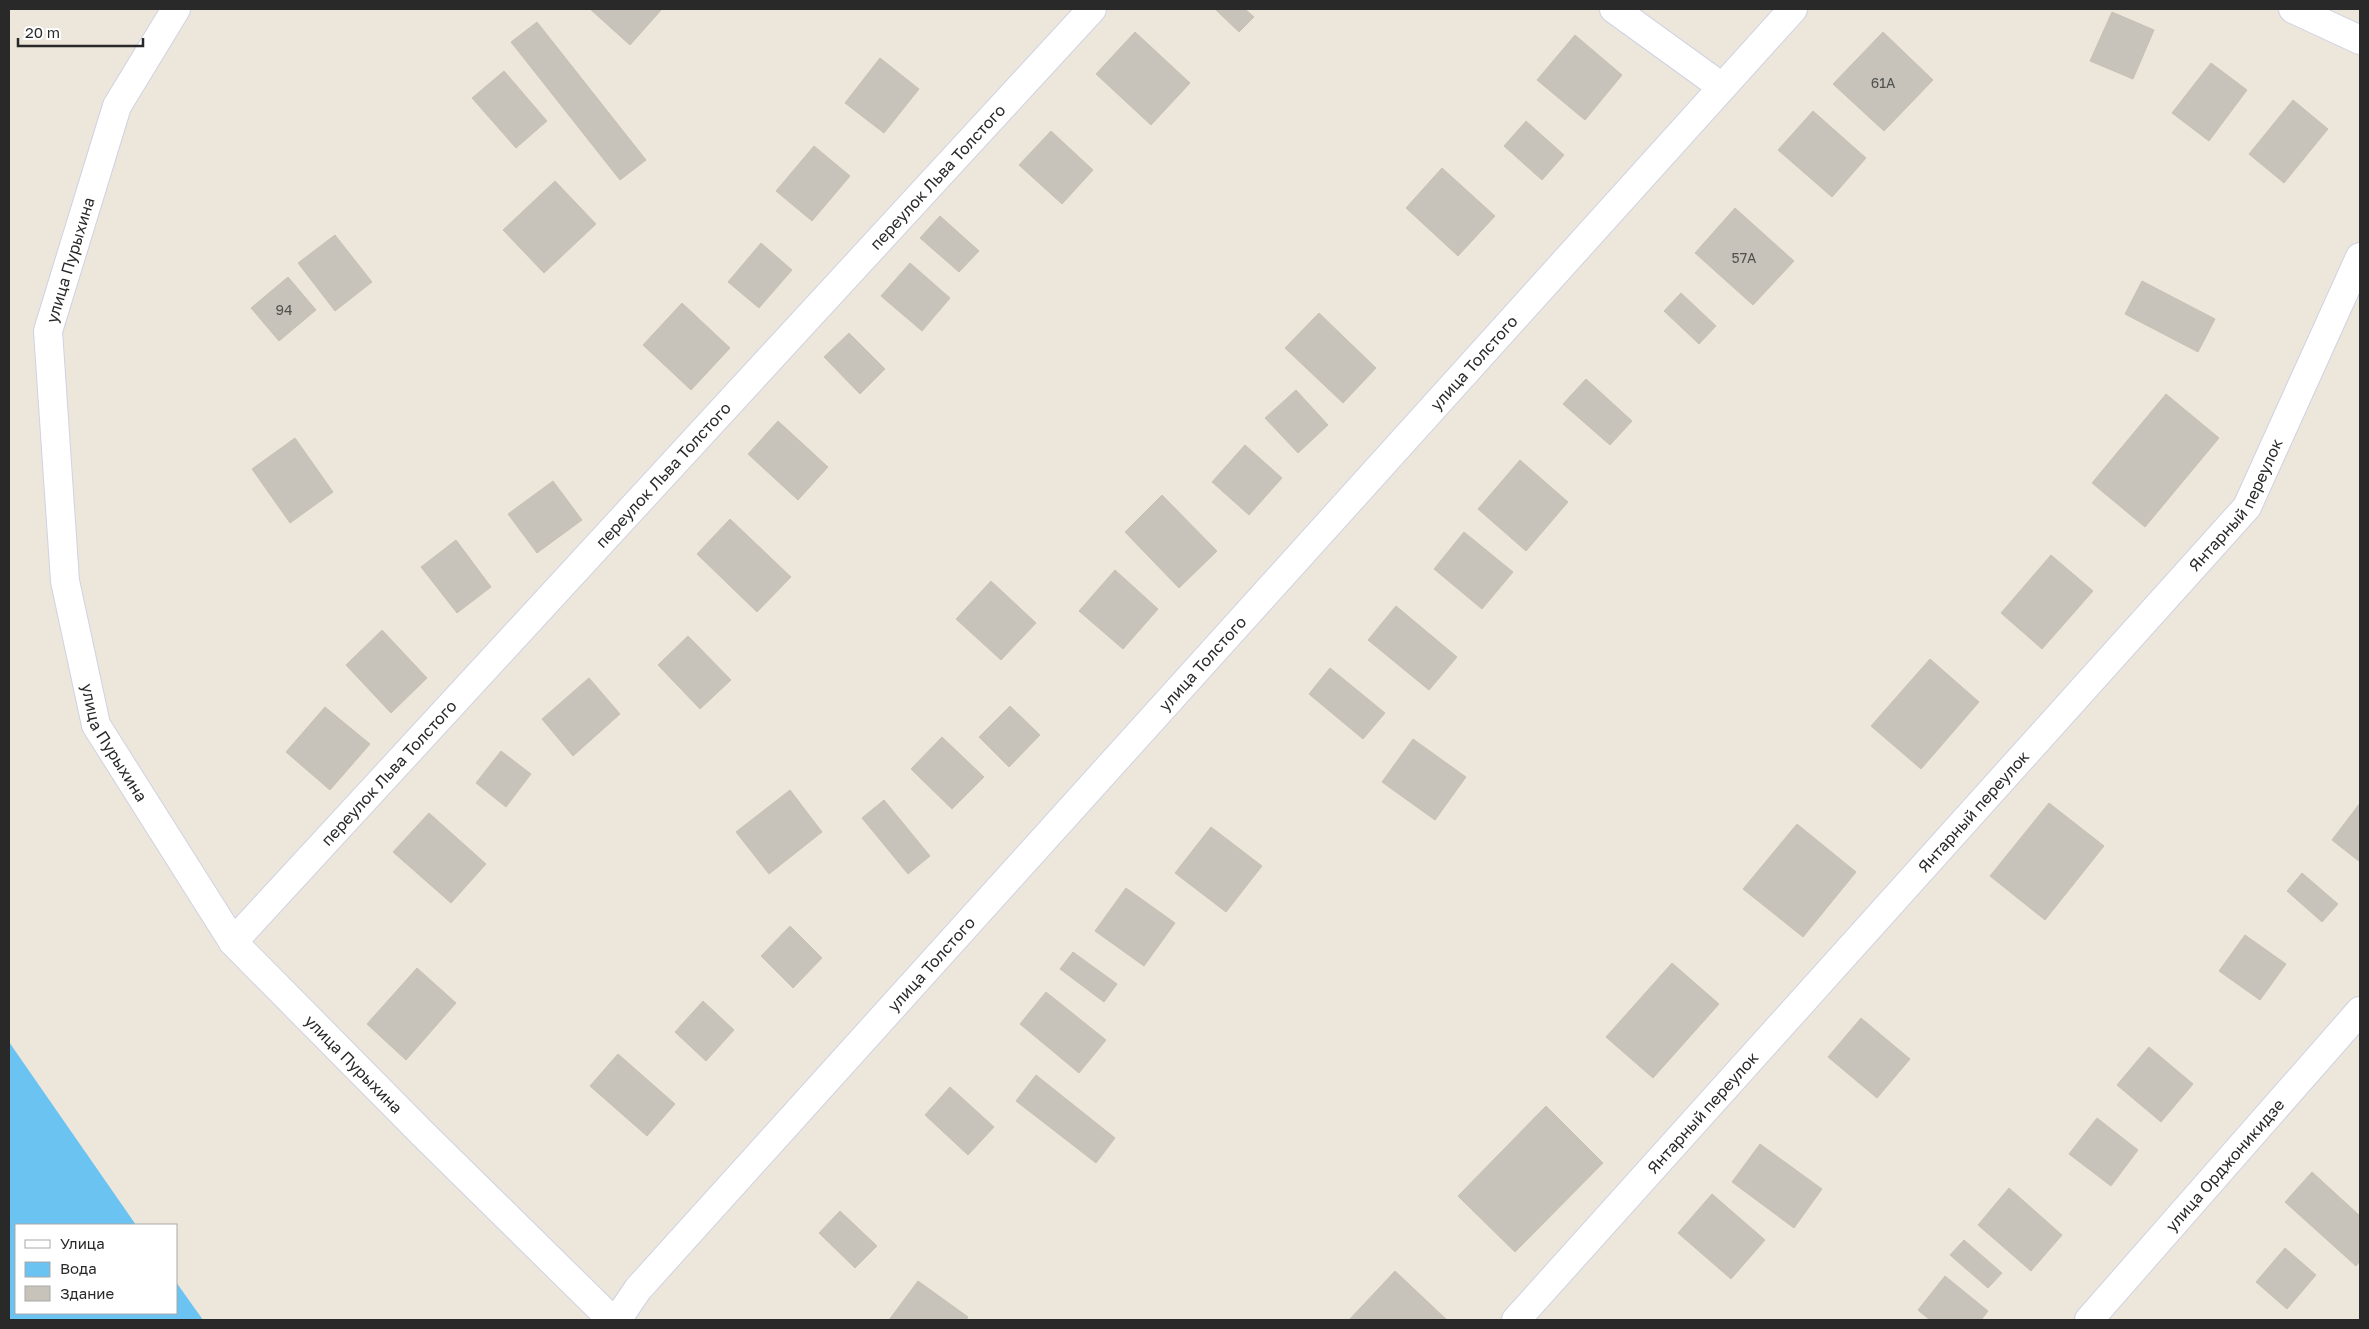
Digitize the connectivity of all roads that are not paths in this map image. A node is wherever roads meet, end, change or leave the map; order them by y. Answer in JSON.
{"nodes":[{"id":1,"x":176,"y":9,"type":"edge"},
{"id":2,"x":1092,"y":9,"type":"edge"},
{"id":3,"x":1614,"y":9,"type":"edge"},
{"id":4,"x":1793,"y":9,"type":"edge"},
{"id":5,"x":2292,"y":9,"type":"edge"},
{"id":6,"x":2360,"y":40,"type":"edge"},
{"id":7,"x":1722,"y":87,"type":"junction"},
{"id":8,"x":2360,"y":257,"type":"edge"},
{"id":9,"x":234,"y":942,"type":"junction"},
{"id":10,"x":2360,"y":1011,"type":"edge"},
{"id":11,"x":612,"y":1320,"type":"edge"},
{"id":12,"x":617,"y":1320,"type":"edge"},
{"id":13,"x":1516,"y":1320,"type":"edge"},
{"id":14,"x":2089,"y":1320,"type":"edge"}],
"edges":[{"from":1,"to":9,"type":"street","name":"улица Пурыхина"},
{"from":2,"to":9,"type":"street","name":"переулок Льва Толстого"},
{"from":3,"to":7,"type":"street"},
{"from":4,"to":7,"type":"street","name":"улица Толстого"},
{"from":5,"to":6,"type":"street"},
{"from":7,"to":12,"type":"street","name":"улица Толстого"},
{"from":8,"to":13,"type":"street","name":"Янтарный переулок"},
{"from":9,"to":11,"type":"street","name":"улица Пурыхина"},
{"from":10,"to":14,"type":"street","name":"улица Орджоникидзе"}]}
